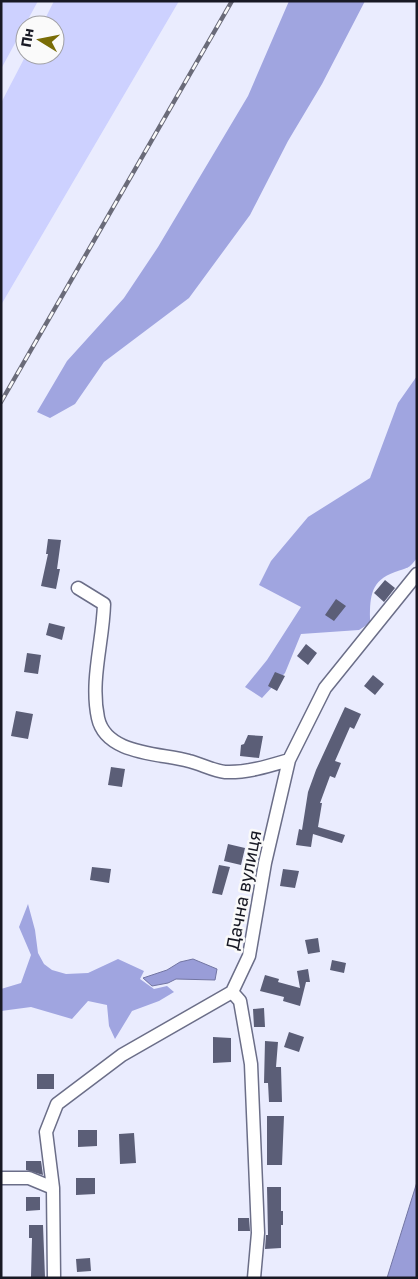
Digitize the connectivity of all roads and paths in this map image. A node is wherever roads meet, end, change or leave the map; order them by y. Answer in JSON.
{"nodes":[{"id":1,"x":417,"y":574,"type":"edge"},
{"id":2,"x":78,"y":588,"type":"dead end"},
{"id":3,"x":289,"y":760,"type":"junction"},
{"id":4,"x":232,"y":992,"type":"junction"},
{"id":5,"x":1,"y":1178,"type":"edge"},
{"id":6,"x":53,"y":1188,"type":"junction"},
{"id":7,"x":54,"y":1278,"type":"edge"},
{"id":8,"x":254,"y":1278,"type":"edge"}],
"edges":[{"from":1,"to":3,"type":"street","name":"Дачна вулиця"},
{"from":2,"to":3,"type":"street"},
{"from":3,"to":4,"type":"street","name":"Дачна вулиця"},
{"from":4,"to":6,"type":"street"},
{"from":4,"to":8,"type":"street"},
{"from":5,"to":6,"type":"street"},
{"from":6,"to":7,"type":"street"}]}
